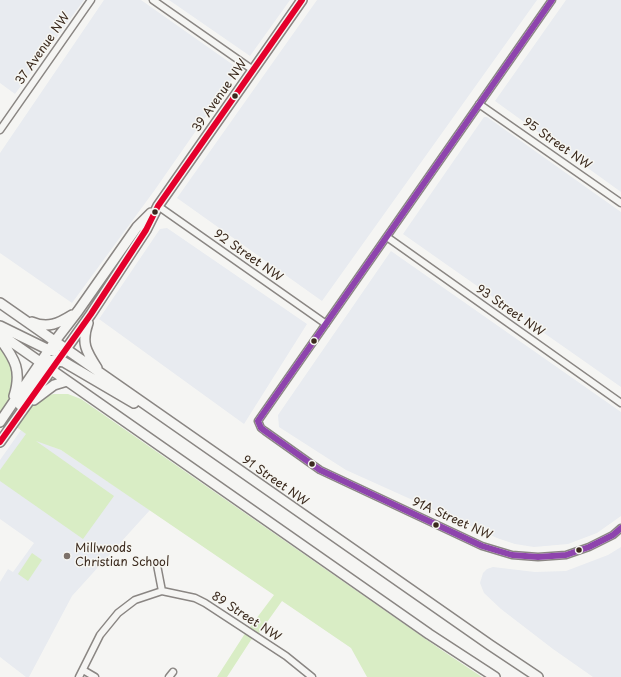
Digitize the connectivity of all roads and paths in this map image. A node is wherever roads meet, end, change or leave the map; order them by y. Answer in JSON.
{"nodes":[{"id":1,"x":91,"y":0,"type":"edge"},
{"id":2,"x":153,"y":0,"type":"edge"},
{"id":3,"x":302,"y":0,"type":"edge"},
{"id":4,"x":552,"y":0,"type":"edge"},
{"id":5,"x":253,"y":70,"type":"junction"},
{"id":6,"x":479,"y":104,"type":"junction"},
{"id":7,"x":0,"y":130,"type":"edge"},
{"id":8,"x":621,"y":203,"type":"edge"},
{"id":9,"x":158,"y":206,"type":"junction"},
{"id":10,"x":387,"y":237,"type":"junction"},
{"id":11,"x":89,"y":294,"type":"junction"},
{"id":12,"x":0,"y":303,"type":"edge"},
{"id":13,"x":78,"y":311,"type":"junction"},
{"id":14,"x":91,"y":314,"type":"junction"},
{"id":15,"x":21,"y":318,"type":"junction"},
{"id":16,"x":326,"y":324,"type":"junction"},
{"id":17,"x":0,"y":326,"type":"edge"},
{"id":18,"x":0,"y":334,"type":"edge"},
{"id":19,"x":0,"y":339,"type":"edge"},
{"id":20,"x":53,"y":356,"type":"junction"},
{"id":21,"x":100,"y":373,"type":"junction"},
{"id":22,"x":67,"y":381,"type":"junction"},
{"id":23,"x":621,"y":403,"type":"edge"},
{"id":24,"x":10,"y":407,"type":"junction"},
{"id":25,"x":24,"y":409,"type":"junction"},
{"id":26,"x":0,"y":422,"type":"edge"},
{"id":27,"x":184,"y":432,"type":"junction"},
{"id":28,"x":2,"y":439,"type":"edge"},
{"id":29,"x":621,"y":528,"type":"edge"},
{"id":30,"x":157,"y":565,"type":"dead end"},
{"id":31,"x":162,"y":591,"type":"junction"},
{"id":32,"x":83,"y":670,"type":"junction"},
{"id":33,"x":79,"y":677,"type":"edge"},
{"id":34,"x":96,"y":677,"type":"edge"},
{"id":35,"x":312,"y":677,"type":"edge"},
{"id":36,"x":495,"y":677,"type":"edge"},
{"id":37,"x":538,"y":677,"type":"edge"}],
"edges":[{"from":1,"to":7,"type":"street","name":"37 Avenue NW"},
{"from":2,"to":5,"type":"street"},
{"from":3,"to":5,"type":"main road","name":"39 Avenue NW"},
{"from":4,"to":6,"type":"street"},
{"from":5,"to":9,"type":"main road","name":"39 Avenue NW"},
{"from":6,"to":8,"type":"street","name":"95 Street NW"},
{"from":6,"to":10,"type":"street"},
{"from":9,"to":11,"type":"main road","name":"39 Avenue NW"},
{"from":9,"to":14,"type":"main road","name":"39 Avenue NW"},
{"from":9,"to":16,"type":"street","name":"92 Street NW"},
{"from":10,"to":16,"type":"street"},
{"from":10,"to":23,"type":"street","name":"93 Street NW"},
{"from":11,"to":13,"type":"main road","name":"39 Avenue NW"},
{"from":11,"to":20,"type":"main road"},
{"from":12,"to":15,"type":"main road","name":"91 Street NW"},
{"from":13,"to":15,"type":"main road"},
{"from":13,"to":20,"type":"main road","name":"39 Avenue NW"},
{"from":14,"to":20,"type":"main road","name":"39 Avenue NW"},
{"from":14,"to":21,"type":"main road"},
{"from":15,"to":20,"type":"main road","name":"91 Street NW"},
{"from":16,"to":29,"type":"street","name":"91A Street NW"},
{"from":17,"to":20,"type":"main road"},
{"from":18,"to":20,"type":"main road","name":"91 Street NW"},
{"from":19,"to":24,"type":"main road"},
{"from":20,"to":21,"type":"main road","name":"91 Street NW"},
{"from":20,"to":22,"type":"main road","name":"91 Street NW"},
{"from":20,"to":24,"type":"main road"},
{"from":20,"to":25,"type":"main road"},
{"from":20,"to":27,"type":"main road"},
{"from":20,"to":28,"type":"main road"},
{"from":21,"to":27,"type":"main road","name":"91 Street NW"},
{"from":22,"to":25,"type":"main road"},
{"from":22,"to":36,"type":"main road","name":"91 Street NW"},
{"from":24,"to":26,"type":"main road"},
{"from":25,"to":28,"type":"main road"},
{"from":27,"to":37,"type":"main road","name":"91 Street NW"},
{"from":30,"to":31,"type":"street"},
{"from":31,"to":32,"type":"street"},
{"from":31,"to":35,"type":"street","name":"89 Street NW"},
{"from":32,"to":33,"type":"street"},
{"from":32,"to":34,"type":"street"}]}
